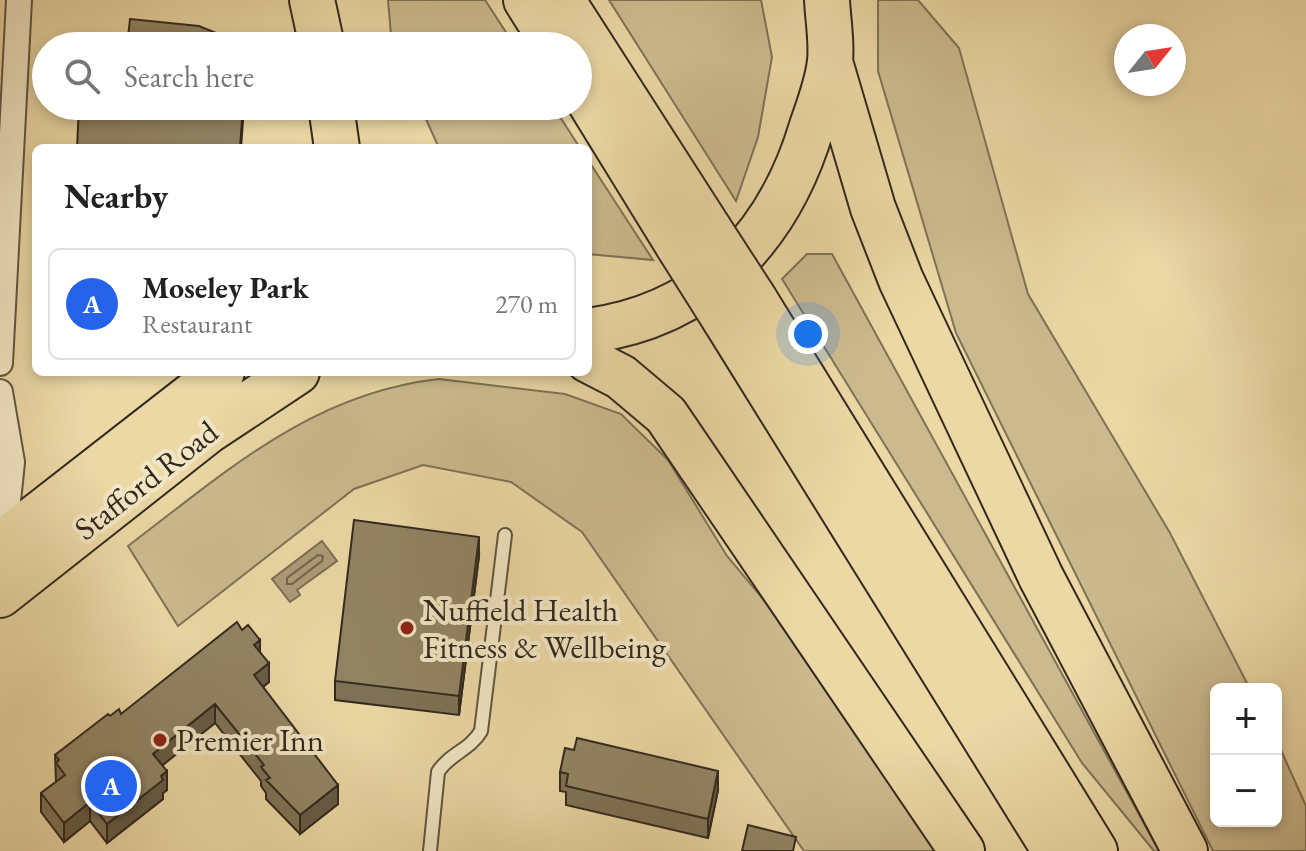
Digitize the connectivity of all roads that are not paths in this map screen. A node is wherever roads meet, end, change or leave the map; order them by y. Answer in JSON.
{"nodes":[{"id":1,"x":19,"y":0,"type":"edge"},
{"id":2,"x":312,"y":0,"type":"edge"},
{"id":3,"x":342,"y":0,"type":"edge"},
{"id":4,"x":526,"y":0,"type":"edge"},
{"id":5,"x":562,"y":0,"type":"edge"},
{"id":6,"x":827,"y":0,"type":"edge"},
{"id":7,"x":319,"y":32,"type":"edge"},
{"id":8,"x":336,"y":32,"type":"edge"},
{"id":9,"x":546,"y":32,"type":"edge"},
{"id":10,"x":580,"y":32,"type":"edge"},
{"id":11,"x":592,"y":54,"type":"edge"},
{"id":12,"x":830,"y":62,"type":"junction"},
{"id":13,"x":592,"y":102,"type":"edge"},
{"id":14,"x":333,"y":120,"type":"edge"},
{"id":15,"x":336,"y":144,"type":"edge"},
{"id":16,"x":694,"y":238,"type":"junction"},
{"id":17,"x":740,"y":310,"type":"junction"},
{"id":18,"x":592,"y":330,"type":"edge"},
{"id":19,"x":592,"y":362,"type":"edge"},
{"id":20,"x":0,"y":363,"type":"edge"},
{"id":21,"x":217,"y":376,"type":"edge"},
{"id":22,"x":291,"y":376,"type":"edge"},
{"id":23,"x":0,"y":392,"type":"edge"},
{"id":24,"x":93,"y":475,"type":"junction"},
{"id":25,"x":49,"y":487,"type":"dead end"},
{"id":26,"x":10,"y":502,"type":"edge"},
{"id":27,"x":505,"y":535,"type":"dead end"},
{"id":28,"x":72,"y":537,"type":"junction"},
{"id":29,"x":0,"y":545,"type":"edge"},
{"id":30,"x":0,"y":574,"type":"edge"},
{"id":31,"x":0,"y":595,"type":"edge"},
{"id":32,"x":0,"y":615,"type":"edge"},
{"id":33,"x":430,"y":851,"type":"edge"},
{"id":34,"x":962,"y":851,"type":"edge"},
{"id":35,"x":1055,"y":851,"type":"edge"},
{"id":36,"x":1095,"y":851,"type":"edge"},
{"id":37,"x":1185,"y":851,"type":"edge"}],
"edges":[{"from":1,"to":20,"type":"street"},
{"from":2,"to":7,"type":"highway"},
{"from":3,"to":8,"type":"highway"},
{"from":4,"to":9,"type":"highway"},
{"from":5,"to":10,"type":"highway"},
{"from":6,"to":12,"type":"highway"},
{"from":11,"to":16,"type":"highway"},
{"from":12,"to":18,"type":"highway"},
{"from":12,"to":37,"type":"highway"},
{"from":13,"to":16,"type":"highway"},
{"from":14,"to":15,"type":"highway"},
{"from":16,"to":17,"type":"highway","bridge":true},
{"from":17,"to":35,"type":"highway"},
{"from":17,"to":36,"type":"highway"},
{"from":19,"to":34,"type":"highway"},
{"from":21,"to":24,"type":"highway","name":"Stafford Road"},
{"from":22,"to":28,"type":"highway","name":"Stafford Road"},
{"from":23,"to":26,"type":"street"},
{"from":24,"to":25,"type":"lane"},
{"from":24,"to":29,"type":"highway","name":"Stafford Road"},
{"from":27,"to":33,"type":"lane"},
{"from":28,"to":30,"type":"highway"},
{"from":28,"to":31,"type":"highway","name":"Stafford Road"},
{"from":28,"to":32,"type":"highway"}]}
